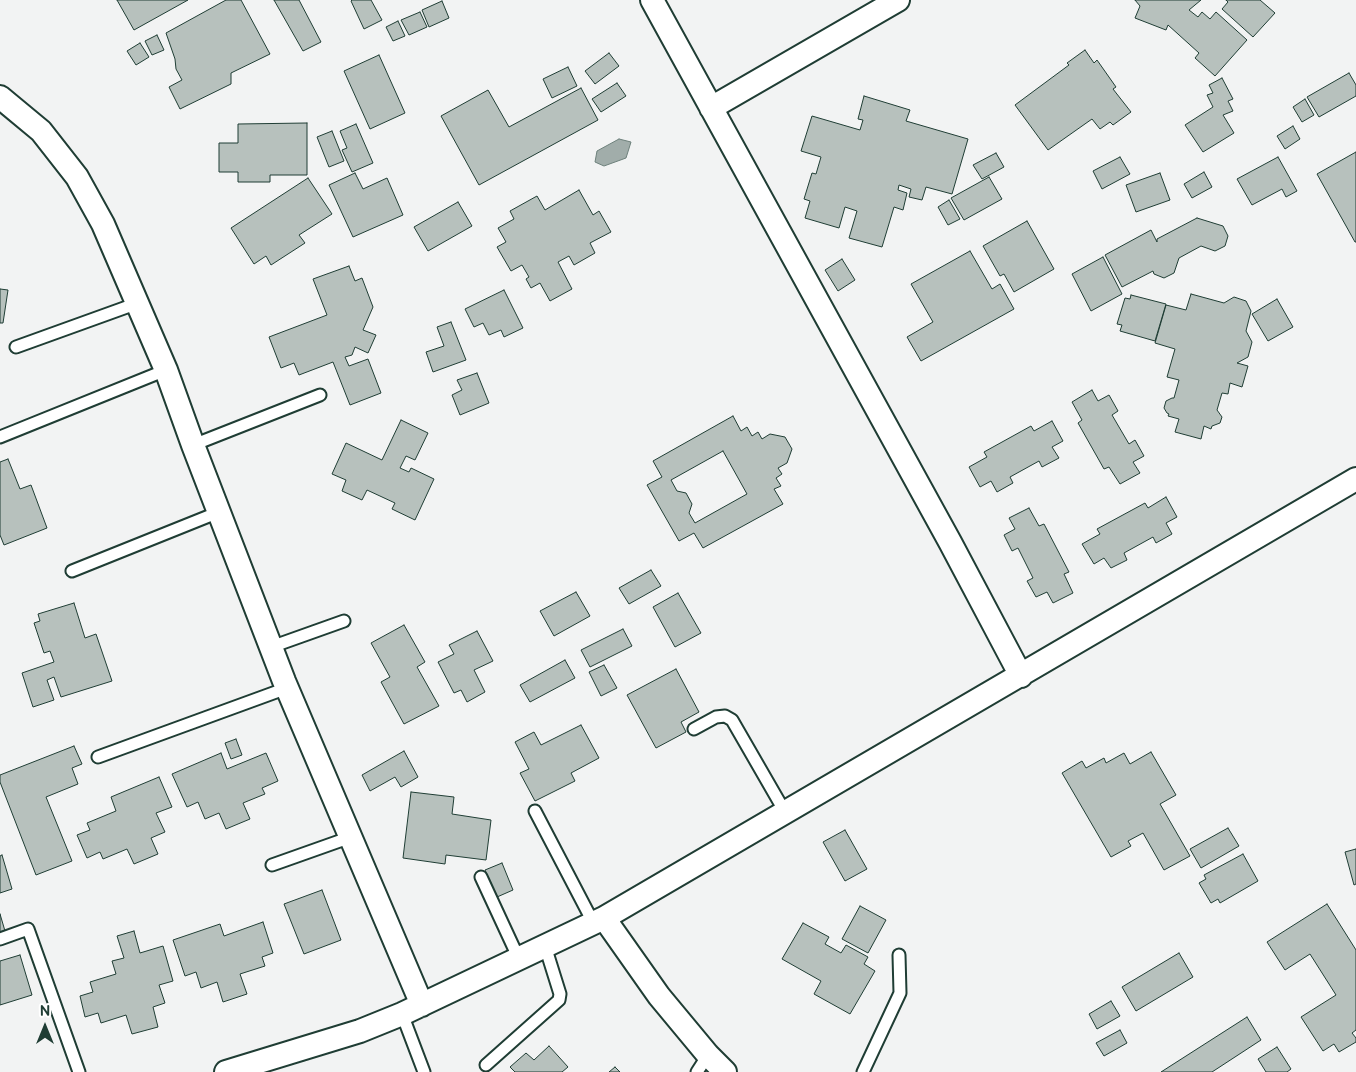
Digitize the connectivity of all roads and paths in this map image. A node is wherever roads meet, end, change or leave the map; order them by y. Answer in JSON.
{"nodes":[{"id":1,"x":652,"y":0,"type":"edge"},
{"id":2,"x":898,"y":0,"type":"edge"},
{"id":3,"x":0,"y":97,"type":"edge"},
{"id":4,"x":711,"y":108,"type":"junction"},
{"id":5,"x":138,"y":303,"type":"junction"},
{"id":6,"x":16,"y":348,"type":"dead end"},
{"id":7,"x":166,"y":370,"type":"junction"},
{"id":8,"x":320,"y":395,"type":"dead end"},
{"id":9,"x":0,"y":436,"type":"edge"},
{"id":10,"x":193,"y":445,"type":"junction"},
{"id":11,"x":1356,"y":479,"type":"edge"},
{"id":12,"x":219,"y":512,"type":"junction"},
{"id":13,"x":72,"y":571,"type":"dead end"},
{"id":14,"x":344,"y":621,"type":"dead end"},
{"id":15,"x":271,"y":647,"type":"junction"},
{"id":16,"x":1021,"y":676,"type":"junction"},
{"id":17,"x":287,"y":688,"type":"junction"},
{"id":18,"x":694,"y":729,"type":"dead end"},
{"id":19,"x":98,"y":757,"type":"dead end"},
{"id":20,"x":535,"y":811,"type":"dead end"},
{"id":21,"x":785,"y":812,"type":"junction"},
{"id":22,"x":351,"y":837,"type":"junction"},
{"id":23,"x":272,"y":865,"type":"dead end"},
{"id":24,"x":481,"y":877,"type":"dead end"},
{"id":25,"x":599,"y":921,"type":"junction"},
{"id":26,"x":0,"y":939,"type":"edge"},
{"id":27,"x":545,"y":946,"type":"junction"},
{"id":28,"x":899,"y":955,"type":"dead end"},
{"id":29,"x":520,"y":959,"type":"junction"},
{"id":30,"x":422,"y":1005,"type":"junction"},
{"id":31,"x":402,"y":1014,"type":"junction"},
{"id":32,"x":702,"y":1063,"type":"edge"},
{"id":33,"x":486,"y":1065,"type":"dead end"},
{"id":34,"x":79,"y":1072,"type":"edge"},
{"id":35,"x":226,"y":1072,"type":"edge"},
{"id":36,"x":424,"y":1072,"type":"edge"},
{"id":37,"x":725,"y":1072,"type":"edge"},
{"id":38,"x":863,"y":1072,"type":"edge"}],
"edges":[{"from":1,"to":4,"type":"street"},
{"from":2,"to":4,"type":"street"},
{"from":3,"to":5,"type":"street"},
{"from":4,"to":16,"type":"street"},
{"from":5,"to":6,"type":"lane"},
{"from":5,"to":7,"type":"street"},
{"from":7,"to":9,"type":"lane"},
{"from":7,"to":10,"type":"street"},
{"from":8,"to":10,"type":"lane"},
{"from":10,"to":12,"type":"street"},
{"from":11,"to":16,"type":"street"},
{"from":12,"to":13,"type":"lane"},
{"from":12,"to":15,"type":"street"},
{"from":14,"to":15,"type":"lane"},
{"from":15,"to":17,"type":"street"},
{"from":16,"to":21,"type":"street"},
{"from":17,"to":19,"type":"lane"},
{"from":17,"to":22,"type":"street"},
{"from":18,"to":21,"type":"lane"},
{"from":20,"to":25,"type":"lane"},
{"from":21,"to":25,"type":"street"},
{"from":22,"to":23,"type":"lane"},
{"from":22,"to":30,"type":"street"},
{"from":24,"to":29,"type":"lane"},
{"from":25,"to":27,"type":"street"},
{"from":25,"to":32,"type":"street"},
{"from":26,"to":34,"type":"lane"},
{"from":27,"to":29,"type":"street"},
{"from":27,"to":33,"type":"lane"},
{"from":28,"to":38,"type":"lane"},
{"from":29,"to":30,"type":"street"},
{"from":30,"to":31,"type":"street"},
{"from":31,"to":35,"type":"street"},
{"from":31,"to":36,"type":"lane"},
{"from":32,"to":37,"type":"street"}]}
